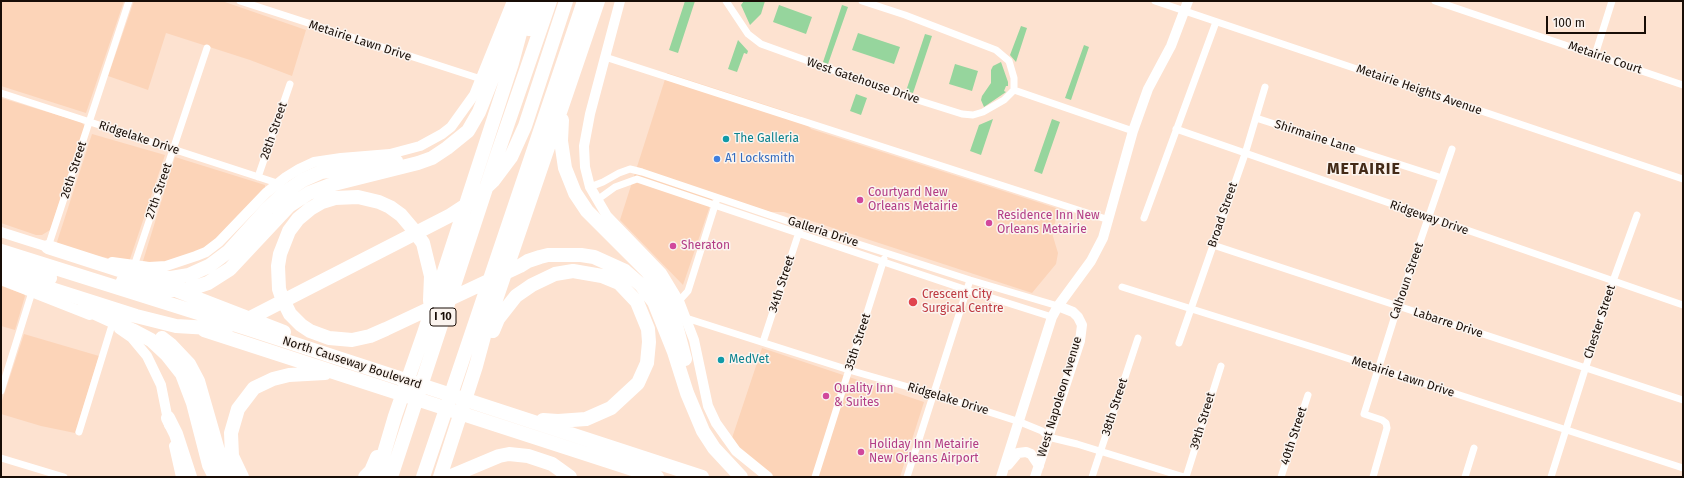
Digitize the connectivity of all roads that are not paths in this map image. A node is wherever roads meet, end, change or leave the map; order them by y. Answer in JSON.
{"nodes":[{"id":1,"x":129,"y":1,"type":"edge"},
{"id":2,"x":240,"y":1,"type":"edge"},
{"id":3,"x":512,"y":1,"type":"edge"},
{"id":4,"x":523,"y":1,"type":"edge"},
{"id":5,"x":528,"y":1,"type":"edge"},
{"id":6,"x":537,"y":1,"type":"edge"},
{"id":7,"x":550,"y":1,"type":"edge"},
{"id":8,"x":566,"y":1,"type":"edge"},
{"id":9,"x":584,"y":1,"type":"edge"},
{"id":10,"x":598,"y":1,"type":"edge"},
{"id":11,"x":620,"y":1,"type":"edge"},
{"id":12,"x":726,"y":1,"type":"edge"},
{"id":13,"x":862,"y":1,"type":"edge"},
{"id":14,"x":1155,"y":1,"type":"edge"},
{"id":15,"x":1188,"y":1,"type":"edge"},
{"id":16,"x":1435,"y":1,"type":"edge"},
{"id":17,"x":1612,"y":1,"type":"edge"},
{"id":18,"x":1184,"y":11,"type":"junction"},
{"id":19,"x":1216,"y":22,"type":"junction"},
{"id":20,"x":207,"y":48,"type":"dead end"},
{"id":21,"x":1595,"y":55,"type":"junction"},
{"id":22,"x":605,"y":57,"type":"junction"},
{"id":23,"x":290,"y":84,"type":"dead end"},
{"id":24,"x":484,"y":84,"type":"junction"},
{"id":25,"x":1683,"y":85,"type":"edge"},
{"id":26,"x":1265,"y":87,"type":"dead end"},
{"id":27,"x":569,"y":89,"type":"junction"},
{"id":28,"x":1014,"y":90,"type":"junction"},
{"id":29,"x":1,"y":93,"type":"edge"},
{"id":30,"x":1256,"y":118,"type":"junction"},
{"id":31,"x":89,"y":122,"type":"junction"},
{"id":32,"x":1176,"y":130,"type":"junction"},
{"id":33,"x":1133,"y":131,"type":"junction"},
{"id":34,"x":503,"y":137,"type":"junction"},
{"id":35,"x":173,"y":149,"type":"junction"},
{"id":36,"x":1452,"y":149,"type":"dead end"},
{"id":37,"x":1245,"y":154,"type":"junction"},
{"id":38,"x":258,"y":177,"type":"junction"},
{"id":39,"x":1442,"y":178,"type":"junction"},
{"id":40,"x":1683,"y":179,"type":"edge"},
{"id":41,"x":277,"y":183,"type":"junction"},
{"id":42,"x":590,"y":187,"type":"junction"},
{"id":43,"x":717,"y":198,"type":"junction"},
{"id":44,"x":597,"y":200,"type":"junction"},
{"id":45,"x":714,"y":206,"type":"junction"},
{"id":46,"x":1637,"y":215,"type":"dead end"},
{"id":47,"x":1144,"y":218,"type":"dead end"},
{"id":48,"x":1430,"y":218,"type":"junction"},
{"id":49,"x":1109,"y":220,"type":"junction"},
{"id":50,"x":801,"y":226,"type":"junction"},
{"id":51,"x":1,"y":232,"type":"edge"},
{"id":52,"x":799,"y":234,"type":"junction"},
{"id":53,"x":1,"y":242,"type":"edge"},
{"id":54,"x":1212,"y":245,"type":"junction"},
{"id":55,"x":48,"y":247,"type":"junction"},
{"id":56,"x":1,"y":251,"type":"edge"},
{"id":57,"x":886,"y":253,"type":"junction"},
{"id":58,"x":1,"y":262,"type":"edge"},
{"id":59,"x":883,"y":262,"type":"junction"},
{"id":60,"x":131,"y":269,"type":"junction"},
{"id":61,"x":1,"y":272,"type":"edge"},
{"id":62,"x":22,"y":279,"type":"junction"},
{"id":63,"x":1,"y":280,"type":"edge"},
{"id":64,"x":970,"y":280,"type":"junction"},
{"id":65,"x":1613,"y":281,"type":"junction"},
{"id":66,"x":1122,"y":287,"type":"dead end"},
{"id":67,"x":967,"y":290,"type":"junction"},
{"id":68,"x":87,"y":291,"type":"junction"},
{"id":69,"x":32,"y":292,"type":"junction"},
{"id":70,"x":679,"y":301,"type":"junction"},
{"id":71,"x":1683,"y":305,"type":"edge"},
{"id":72,"x":1058,"y":306,"type":"junction"},
{"id":73,"x":1398,"y":306,"type":"junction"},
{"id":74,"x":431,"y":310,"type":"junction"},
{"id":75,"x":1190,"y":310,"type":"junction"},
{"id":76,"x":1052,"y":317,"type":"junction"},
{"id":77,"x":686,"y":318,"type":"junction"},
{"id":78,"x":250,"y":324,"type":"junction"},
{"id":79,"x":112,"y":325,"type":"junction"},
{"id":80,"x":1138,"y":338,"type":"dead end"},
{"id":81,"x":763,"y":342,"type":"junction"},
{"id":82,"x":1179,"y":343,"type":"dead end"},
{"id":83,"x":476,"y":366,"type":"junction"},
{"id":84,"x":1220,"y":366,"type":"dead end"},
{"id":85,"x":1585,"y":368,"type":"junction"},
{"id":86,"x":849,"y":370,"type":"junction"},
{"id":87,"x":1378,"y":370,"type":"junction"},
{"id":88,"x":337,"y":373,"type":"junction"},
{"id":89,"x":1,"y":391,"type":"edge"},
{"id":90,"x":933,"y":394,"type":"junction"},
{"id":91,"x":1308,"y":395,"type":"dead end"},
{"id":92,"x":1683,"y":400,"type":"edge"},
{"id":93,"x":395,"y":416,"type":"junction"},
{"id":94,"x":697,"y":416,"type":"junction"},
{"id":95,"x":168,"y":418,"type":"junction"},
{"id":96,"x":527,"y":420,"type":"junction"},
{"id":97,"x":1020,"y":422,"type":"junction"},
{"id":98,"x":1566,"y":430,"type":"junction"},
{"id":99,"x":79,"y":432,"type":"dead end"},
{"id":100,"x":1048,"y":437,"type":"junction"},
{"id":101,"x":1474,"y":448,"type":"dead end"},
{"id":102,"x":1100,"y":451,"type":"junction"},
{"id":103,"x":1,"y":458,"type":"edge"},
{"id":104,"x":1038,"y":466,"type":"junction"},
{"id":105,"x":1683,"y":468,"type":"edge"},
{"id":106,"x":64,"y":477,"type":"edge"},
{"id":107,"x":181,"y":477,"type":"edge"},
{"id":108,"x":190,"y":477,"type":"edge"},
{"id":109,"x":215,"y":477,"type":"edge"},
{"id":110,"x":227,"y":477,"type":"edge"},
{"id":111,"x":242,"y":477,"type":"edge"},
{"id":112,"x":365,"y":477,"type":"edge"},
{"id":113,"x":378,"y":477,"type":"edge"},
{"id":114,"x":391,"y":477,"type":"edge"},
{"id":115,"x":422,"y":477,"type":"edge"},
{"id":116,"x":438,"y":477,"type":"edge"},
{"id":117,"x":449,"y":477,"type":"edge"},
{"id":118,"x":570,"y":477,"type":"edge"},
{"id":119,"x":657,"y":477,"type":"edge"},
{"id":120,"x":702,"y":477,"type":"edge"},
{"id":121,"x":741,"y":477,"type":"edge"},
{"id":122,"x":768,"y":477,"type":"edge"},
{"id":123,"x":815,"y":477,"type":"edge"},
{"id":124,"x":906,"y":477,"type":"edge"},
{"id":125,"x":1001,"y":477,"type":"edge"},
{"id":126,"x":1035,"y":477,"type":"edge"},
{"id":127,"x":1092,"y":477,"type":"edge"},
{"id":128,"x":1185,"y":477,"type":"edge"},
{"id":129,"x":1281,"y":477,"type":"edge"},
{"id":130,"x":1373,"y":477,"type":"edge"},
{"id":131,"x":1465,"y":477,"type":"edge"},
{"id":132,"x":1551,"y":477,"type":"edge"}],
"edges":[{"from":1,"to":31,"type":"street","name":"26th Street"},
{"from":2,"to":24,"type":"street","name":"Metairie Lawn Drive"},
{"from":3,"to":24,"type":"street"},
{"from":4,"to":24,"type":"highway"},
{"from":5,"to":74,"type":"highway"},
{"from":6,"to":34,"type":"highway"},
{"from":7,"to":34,"type":"highway","number":"I 10"},
{"from":8,"to":62,"type":"highway"},
{"from":9,"to":115,"type":"highway","number":"I 10"},
{"from":10,"to":27,"type":"highway"},
{"from":11,"to":22,"type":"street"},
{"from":12,"to":28,"type":"street","name":"West Gatehouse Drive"},
{"from":13,"to":28,"type":"street"},
{"from":14,"to":18,"type":"street","name":"Metairie Heights Avenue"},
{"from":15,"to":18,"type":"street"},
{"from":16,"to":21,"type":"street","name":"Metairie Court"},
{"from":17,"to":21,"type":"street"},
{"from":18,"to":19,"type":"street","name":"Metairie Heights Avenue"},
{"from":18,"to":33,"type":"street"},
{"from":19,"to":32,"type":"street"},
{"from":19,"to":40,"type":"street","name":"Metairie Heights Avenue"},
{"from":20,"to":35,"type":"street","name":"27th Street"},
{"from":21,"to":25,"type":"street","name":"Metairie Court"},
{"from":22,"to":42,"type":"street"},
{"from":22,"to":49,"type":"street"},
{"from":23,"to":38,"type":"street","name":"28th Street"},
{"from":24,"to":41,"type":"street"},
{"from":24,"to":53,"type":"highway"},
{"from":24,"to":60,"type":"highway"},
{"from":26,"to":30,"type":"street","name":"Broad Street"},
{"from":27,"to":83,"type":"highway"},
{"from":27,"to":94,"type":"highway"},
{"from":28,"to":33,"type":"street"},
{"from":29,"to":31,"type":"street","name":"Ridgelake Drive"},
{"from":30,"to":37,"type":"street","name":"Broad Street"},
{"from":30,"to":39,"type":"street","name":"Shirmaine Lane"},
{"from":31,"to":35,"type":"street","name":"Ridgelake Drive"},
{"from":31,"to":55,"type":"street","name":"26th Street"},
{"from":32,"to":37,"type":"street","name":"Ridgeway Drive"},
{"from":32,"to":47,"type":"street"},
{"from":33,"to":49,"type":"street"},
{"from":34,"to":114,"type":"highway","number":"I 10"},
{"from":35,"to":38,"type":"street","name":"Ridgelake Drive"},
{"from":35,"to":60,"type":"street","name":"27th Street"},
{"from":36,"to":39,"type":"street","name":"Calhoun Street"},
{"from":37,"to":48,"type":"street","name":"Ridgeway Drive"},
{"from":37,"to":54,"type":"street","name":"Broad Street"},
{"from":38,"to":41,"type":"street","name":"Ridgelake Drive"},
{"from":39,"to":48,"type":"street","name":"Calhoun Street"},
{"from":41,"to":60,"type":"street"},
{"from":42,"to":43,"type":"street","name":"Galleria Drive"},
{"from":42,"to":44,"type":"street"},
{"from":43,"to":45,"type":"street"},
{"from":43,"to":50,"type":"street","name":"Galleria Drive"},
{"from":44,"to":45,"type":"street","name":"Galleria Drive"},
{"from":44,"to":70,"type":"street"},
{"from":45,"to":52,"type":"street","name":"Galleria Drive"},
{"from":45,"to":70,"type":"street"},
{"from":46,"to":65,"type":"street","name":"Chester Street"},
{"from":48,"to":65,"type":"street","name":"Ridgeway Drive"},
{"from":48,"to":73,"type":"street","name":"Calhoun Street"},
{"from":49,"to":72,"type":"street"},
{"from":50,"to":52,"type":"street","name":"34th Street"},
{"from":50,"to":57,"type":"street","name":"Galleria Drive"},
{"from":51,"to":55,"type":"street"},
{"from":52,"to":59,"type":"street","name":"Galleria Drive"},
{"from":52,"to":81,"type":"street","name":"34th Street"},
{"from":54,"to":73,"type":"street","name":"Labarre Drive"},
{"from":54,"to":75,"type":"street","name":"Broad Street"},
{"from":55,"to":60,"type":"highway"},
{"from":56,"to":78,"type":"highway","name":"North Causeway Boulevard"},
{"from":57,"to":59,"type":"street","name":"35th Street"},
{"from":57,"to":64,"type":"street","name":"Galleria Drive"},
{"from":58,"to":68,"type":"highway","name":"North Causeway Boulevard"},
{"from":59,"to":67,"type":"street","name":"Galleria Drive"},
{"from":59,"to":86,"type":"street","name":"35th Street"},
{"from":60,"to":78,"type":"highway"},
{"from":61,"to":62,"type":"highway"},
{"from":61,"to":68,"type":"highway"},
{"from":62,"to":109,"type":"highway"},
{"from":63,"to":69,"type":"street"},
{"from":64,"to":67,"type":"street"},
{"from":64,"to":72,"type":"street","name":"Galleria Drive"},
{"from":65,"to":71,"type":"street","name":"Ridgeway Drive"},
{"from":65,"to":85,"type":"street","name":"Chester Street"},
{"from":66,"to":75,"type":"street","name":"Metairie Lawn Drive"},
{"from":67,"to":76,"type":"street","name":"Galleria Drive"},
{"from":67,"to":90,"type":"street"},
{"from":68,"to":88,"type":"highway","name":"North Causeway Boulevard"},
{"from":69,"to":79,"type":"street"},
{"from":69,"to":89,"type":"street"},
{"from":69,"to":110,"type":"highway"},
{"from":70,"to":77,"type":"street"},
{"from":72,"to":76,"type":"street"},
{"from":72,"to":100,"type":"street","name":"West Napoleon Avenue"},
{"from":73,"to":85,"type":"street","name":"Labarre Drive"},
{"from":73,"to":87,"type":"street","name":"Calhoun Street"},
{"from":74,"to":93,"type":"highway"},
{"from":74,"to":94,"type":"highway"},
{"from":75,"to":82,"type":"street","name":"Broad Street"},
{"from":75,"to":87,"type":"street","name":"Metairie Lawn Drive"},
{"from":76,"to":97,"type":"street"},
{"from":77,"to":81,"type":"street","name":"Ridgelake Drive"},
{"from":77,"to":122,"type":"street"},
{"from":78,"to":96,"type":"highway","name":"North Causeway Boulevard"},
{"from":79,"to":95,"type":"street"},
{"from":79,"to":99,"type":"street"},
{"from":80,"to":102,"type":"street","name":"38th Street"},
{"from":81,"to":86,"type":"street","name":"Ridgelake Drive"},
{"from":83,"to":96,"type":"highway"},
{"from":83,"to":116,"type":"highway"},
{"from":84,"to":128,"type":"street","name":"39th Street"},
{"from":85,"to":92,"type":"street","name":"Labarre Drive"},
{"from":85,"to":98,"type":"street","name":"Chester Street"},
{"from":86,"to":90,"type":"street","name":"Ridgelake Drive"},
{"from":86,"to":123,"type":"street","name":"35th Street"},
{"from":87,"to":98,"type":"street","name":"Metairie Lawn Drive"},
{"from":87,"to":130,"type":"street","name":"Calhoun Street"},
{"from":88,"to":111,"type":"highway"},
{"from":88,"to":119,"type":"highway","name":"North Causeway Boulevard"},
{"from":90,"to":97,"type":"street","name":"Ridgelake Drive"},
{"from":90,"to":124,"type":"street"},
{"from":91,"to":129,"type":"street","name":"40th Street"},
{"from":93,"to":112,"type":"highway"},
{"from":93,"to":113,"type":"highway"},
{"from":94,"to":121,"type":"highway"},
{"from":95,"to":107,"type":"street"},
{"from":95,"to":108,"type":"highway"},
{"from":96,"to":120,"type":"highway","name":"North Causeway Boulevard"},
{"from":97,"to":100,"type":"street","name":"Ridgelake Drive"},
{"from":97,"to":125,"type":"street"},
{"from":98,"to":105,"type":"street","name":"Metairie Lawn Drive"},
{"from":98,"to":132,"type":"street","name":"Chester Street"},
{"from":100,"to":102,"type":"street","name":"Ridgelake Drive"},
{"from":100,"to":104,"type":"street","name":"West Napoleon Avenue"},
{"from":101,"to":131,"type":"street"},
{"from":102,"to":127,"type":"street","name":"38th Street"},
{"from":102,"to":128,"type":"street","name":"Ridgelake Drive"},
{"from":103,"to":106,"type":"street"},
{"from":104,"to":125,"type":"street"},
{"from":104,"to":126,"type":"street","name":"West Napoleon Avenue"},
{"from":117,"to":118,"type":"highway"}]}
